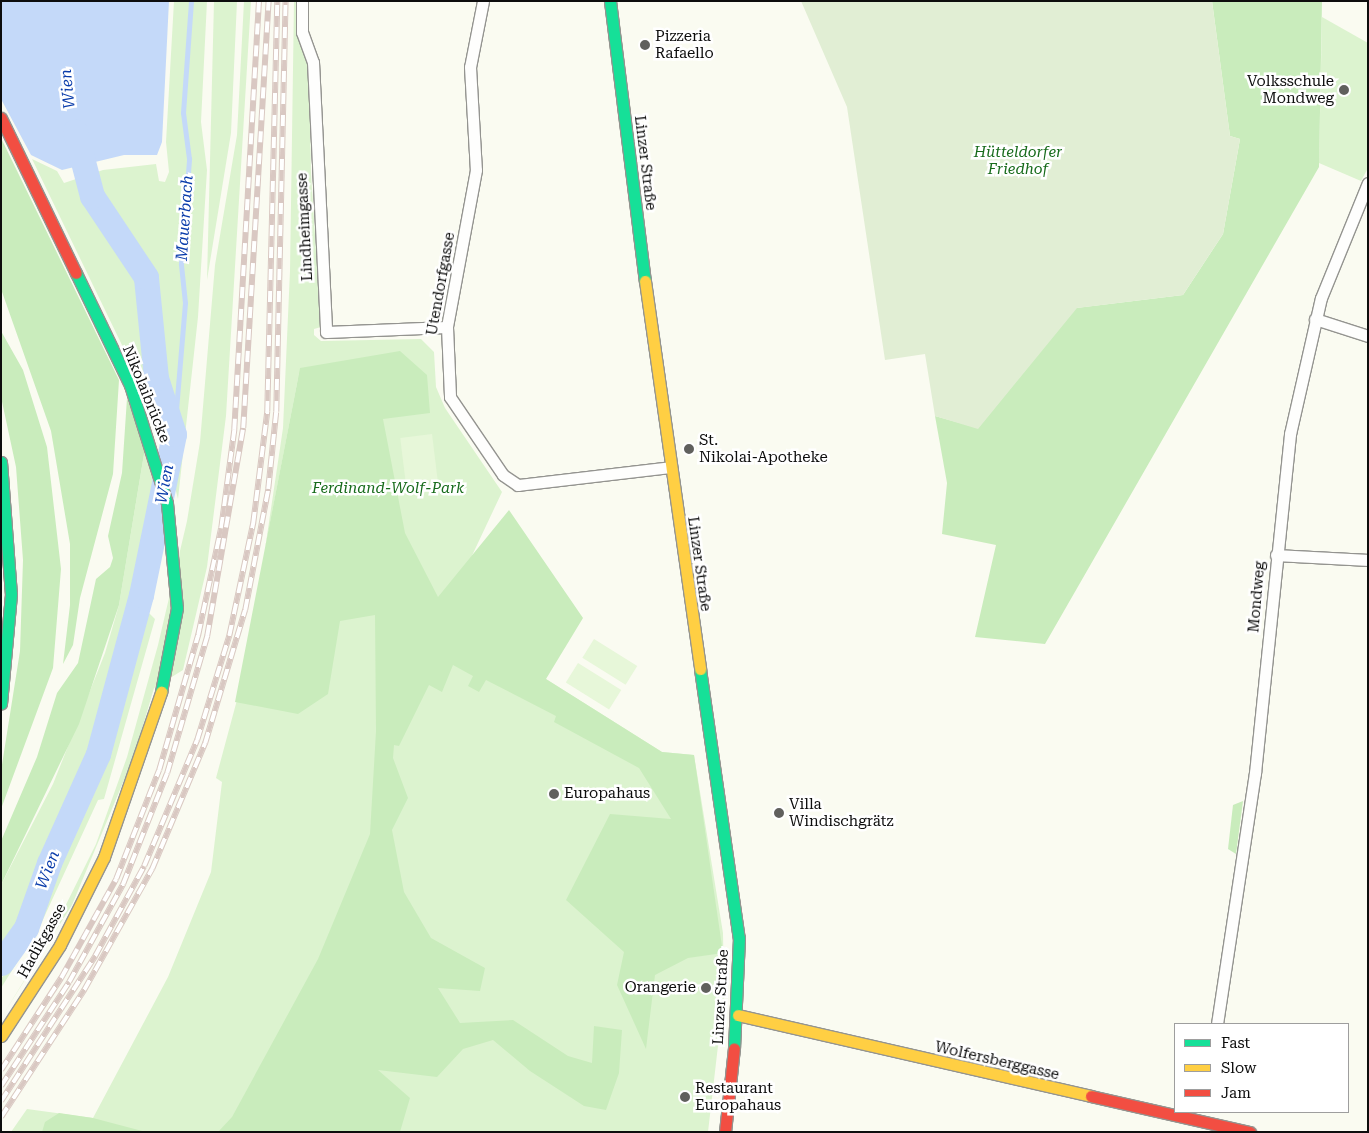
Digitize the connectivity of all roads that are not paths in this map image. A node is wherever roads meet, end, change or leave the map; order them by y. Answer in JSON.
{"nodes":[{"id":1,"x":302,"y":1,"type":"edge"},
{"id":2,"x":483,"y":1,"type":"edge"},
{"id":3,"x":610,"y":1,"type":"edge"},
{"id":4,"x":1,"y":118,"type":"edge"},
{"id":5,"x":1368,"y":183,"type":"edge"},
{"id":6,"x":1315,"y":319,"type":"junction"},
{"id":7,"x":447,"y":327,"type":"junction"},
{"id":8,"x":1368,"y":336,"type":"edge"},
{"id":9,"x":1,"y":462,"type":"edge"},
{"id":10,"x":671,"y":467,"type":"junction"},
{"id":11,"x":1276,"y":555,"type":"junction"},
{"id":12,"x":1368,"y":560,"type":"edge"},
{"id":13,"x":1,"y":704,"type":"edge"},
{"id":14,"x":104,"y":857,"type":"joint"},
{"id":15,"x":738,"y":1015,"type":"junction"},
{"id":16,"x":1217,"y":1023,"type":"edge"},
{"id":17,"x":1,"y":1036,"type":"edge"},
{"id":18,"x":1174,"y":1110,"type":"edge"},
{"id":19,"x":1186,"y":1113,"type":"edge"},
{"id":20,"x":1200,"y":1116,"type":"edge"},
{"id":21,"x":725,"y":1132,"type":"edge"},
{"id":22,"x":1250,"y":1132,"type":"edge"}],
"edges":[{"from":1,"to":7,"type":"street","name":"Lindheimgasse"},
{"from":2,"to":7,"type":"street","name":"Utendorfgasse"},
{"from":3,"to":10,"type":"main road","name":"Linzer Straße"},
{"from":4,"to":14,"type":"main road","name":"Nikolaibrücke"},
{"from":5,"to":6,"type":"street","name":"Mondweg"},
{"from":6,"to":8,"type":"street"},
{"from":6,"to":11,"type":"street","name":"Mondweg"},
{"from":7,"to":10,"type":"street","name":"Utendorfgasse"},
{"from":9,"to":13,"type":"main road"},
{"from":10,"to":15,"type":"main road","name":"Linzer Straße"},
{"from":11,"to":12,"type":"street"},
{"from":11,"to":16,"type":"street","name":"Mondweg"},
{"from":14,"to":17,"type":"main road","name":"Hadikgasse"},
{"from":15,"to":18,"type":"main road","name":"Wolfersberggasse"},
{"from":15,"to":21,"type":"main road","name":"Linzer Straße"},
{"from":19,"to":20,"type":"main road","name":"Wolfersberggasse"},
{"from":20,"to":22,"type":"main road","name":"Wolfersberggasse"}]}
